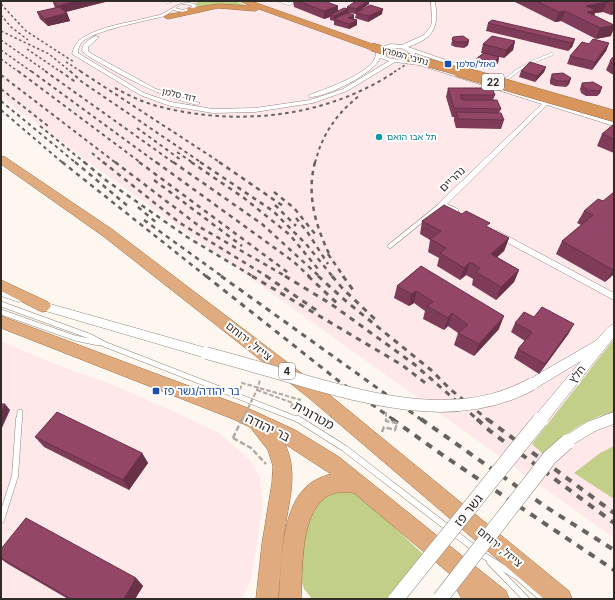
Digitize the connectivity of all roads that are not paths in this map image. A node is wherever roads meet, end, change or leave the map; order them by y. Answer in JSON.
{"nodes":[{"id":1,"x":196,"y":1,"type":"edge"},
{"id":2,"x":244,"y":1,"type":"edge"},
{"id":3,"x":280,"y":1,"type":"edge"},
{"id":4,"x":294,"y":1,"type":"edge"},
{"id":5,"x":433,"y":1,"type":"edge"},
{"id":6,"x":170,"y":4,"type":"edge"},
{"id":7,"x":252,"y":4,"type":"edge"},
{"id":8,"x":188,"y":8,"type":"junction"},
{"id":9,"x":168,"y":17,"type":"junction"},
{"id":10,"x":297,"y":20,"type":"junction"},
{"id":11,"x":402,"y":47,"type":"junction"},
{"id":12,"x":375,"y":48,"type":"junction"},
{"id":13,"x":411,"y":50,"type":"junction"},
{"id":14,"x":552,"y":54,"type":"dead end"},
{"id":15,"x":393,"y":60,"type":"junction"},
{"id":16,"x":401,"y":61,"type":"junction"},
{"id":17,"x":420,"y":64,"type":"junction"},
{"id":18,"x":504,"y":81,"type":"junction"},
{"id":19,"x":546,"y":103,"type":"junction"},
{"id":20,"x":614,"y":112,"type":"edge"},
{"id":21,"x":614,"y":116,"type":"edge"},
{"id":22,"x":614,"y":124,"type":"edge"},
{"id":23,"x":1,"y":158,"type":"edge"},
{"id":24,"x":442,"y":204,"type":"junction"},
{"id":25,"x":463,"y":216,"type":"edge"},
{"id":26,"x":491,"y":231,"type":"edge"},
{"id":27,"x":390,"y":246,"type":"dead end"},
{"id":28,"x":1,"y":285,"type":"edge"},
{"id":29,"x":1,"y":292,"type":"edge"},
{"id":30,"x":613,"y":297,"type":"edge"},
{"id":31,"x":1,"y":304,"type":"edge"},
{"id":32,"x":43,"y":306,"type":"junction"},
{"id":33,"x":1,"y":312,"type":"edge"},
{"id":34,"x":1,"y":322,"type":"edge"},
{"id":35,"x":614,"y":329,"type":"edge"},
{"id":36,"x":602,"y":343,"type":"junction"},
{"id":37,"x":104,"y":344,"type":"junction"},
{"id":38,"x":20,"y":412,"type":"dead end"},
{"id":39,"x":238,"y":413,"type":"junction"},
{"id":40,"x":614,"y":418,"type":"edge"},
{"id":41,"x":540,"y":420,"type":"joint"},
{"id":42,"x":356,"y":484,"type":"junction"},
{"id":43,"x":1,"y":520,"type":"edge"},
{"id":44,"x":484,"y":556,"type":"junction"},
{"id":45,"x":450,"y":561,"type":"junction"},
{"id":46,"x":514,"y":574,"type":"junction"},
{"id":47,"x":269,"y":576,"type":"junction"},
{"id":48,"x":291,"y":576,"type":"junction"},
{"id":49,"x":261,"y":599,"type":"edge"},
{"id":50,"x":267,"y":599,"type":"edge"},
{"id":51,"x":290,"y":599,"type":"edge"},
{"id":52,"x":301,"y":599,"type":"edge"},
{"id":53,"x":396,"y":599,"type":"edge"},
{"id":54,"x":440,"y":599,"type":"edge"},
{"id":55,"x":475,"y":599,"type":"edge"},
{"id":56,"x":498,"y":599,"type":"edge"},
{"id":57,"x":526,"y":599,"type":"edge"},
{"id":58,"x":543,"y":599,"type":"edge"},
{"id":59,"x":553,"y":599,"type":"edge"},
{"id":60,"x":561,"y":599,"type":"edge"}],
"edges":[{"from":1,"to":8,"type":"highway"},
{"from":2,"to":10,"type":"highway","name":"נתיבי המפרץ","number":"22"},
{"from":3,"to":4,"type":"lane"},
{"from":5,"to":11,"type":"street"},
{"from":6,"to":8,"type":"street"},
{"from":6,"to":8,"type":"street"},
{"from":6,"to":15,"type":"street","name":"דוד סלמן"},
{"from":7,"to":8,"type":"highway"},
{"from":7,"to":9,"type":"highway"},
{"from":7,"to":10,"type":"highway"},
{"from":7,"to":12,"type":"highway","name":"נתיבי המפרץ","number":"22"},
{"from":8,"to":9,"type":"street","name":"דוד סלמן"},
{"from":9,"to":12,"type":"street","name":"דוד סלמן"},
{"from":10,"to":12,"type":"highway","name":"נתיבי המפרץ","number":"22"},
{"from":11,"to":12,"type":"street"},
{"from":11,"to":13,"type":"street"},
{"from":12,"to":15,"type":"street"},
{"from":12,"to":20,"type":"highway","name":"נתיבי המפרץ","number":"22"},
{"from":12,"to":21,"type":"highway","name":"נתיבי המפרץ","number":"22","bridge":true},
{"from":13,"to":16,"type":"street"},
{"from":13,"to":18,"type":"street"},
{"from":14,"to":18,"type":"lane"},
{"from":15,"to":16,"type":"street"},
{"from":16,"to":17,"type":"street"},
{"from":17,"to":18,"type":"street"},
{"from":17,"to":19,"type":"street"},
{"from":18,"to":20,"type":"street"},
{"from":19,"to":22,"type":"street"},
{"from":19,"to":24,"type":"street","name":"נהריים"},
{"from":23,"to":60,"type":"highway","name":"צייזל, ירוחם","number":"4"},
{"from":24,"to":25,"type":"street","name":"נהריים"},
{"from":24,"to":27,"type":"lane"},
{"from":26,"to":30,"type":"street"},
{"from":28,"to":32,"type":"highway"},
{"from":29,"to":32,"type":"street"},
{"from":31,"to":37,"type":"lane","name":"מטרונית"},
{"from":32,"to":36,"type":"street","bridge":true},
{"from":33,"to":37,"type":"lane","name":"מטרונית"},
{"from":34,"to":39,"type":"highway","name":"בר יהודה"},
{"from":35,"to":36,"type":"street","name":"חלץ"},
{"from":36,"to":41,"type":"street","name":"חלץ"},
{"from":37,"to":44,"type":"lane","name":"מטרונית"},
{"from":38,"to":43,"type":"lane"},
{"from":39,"to":42,"type":"highway","name":"בר יהודה"},
{"from":39,"to":47,"type":"highway"},
{"from":40,"to":54,"type":"street","bridge":true},
{"from":41,"to":53,"type":"street","name":"גשר פז","bridge":true},
{"from":42,"to":45,"type":"highway","name":"בר יהודה"},
{"from":42,"to":48,"type":"highway"},
{"from":44,"to":46,"type":"lane","name":"מטרונית"},
{"from":44,"to":57,"type":"lane","name":"מטרונית"},
{"from":45,"to":55,"type":"highway"},
{"from":45,"to":56,"type":"highway","name":"בר יהודה"},
{"from":46,"to":58,"type":"lane","name":"מטרונית"},
{"from":46,"to":59,"type":"lane","name":"מטרונית"},
{"from":47,"to":49,"type":"highway"},
{"from":47,"to":50,"type":"highway"},
{"from":48,"to":51,"type":"highway"},
{"from":48,"to":52,"type":"highway"}]}
